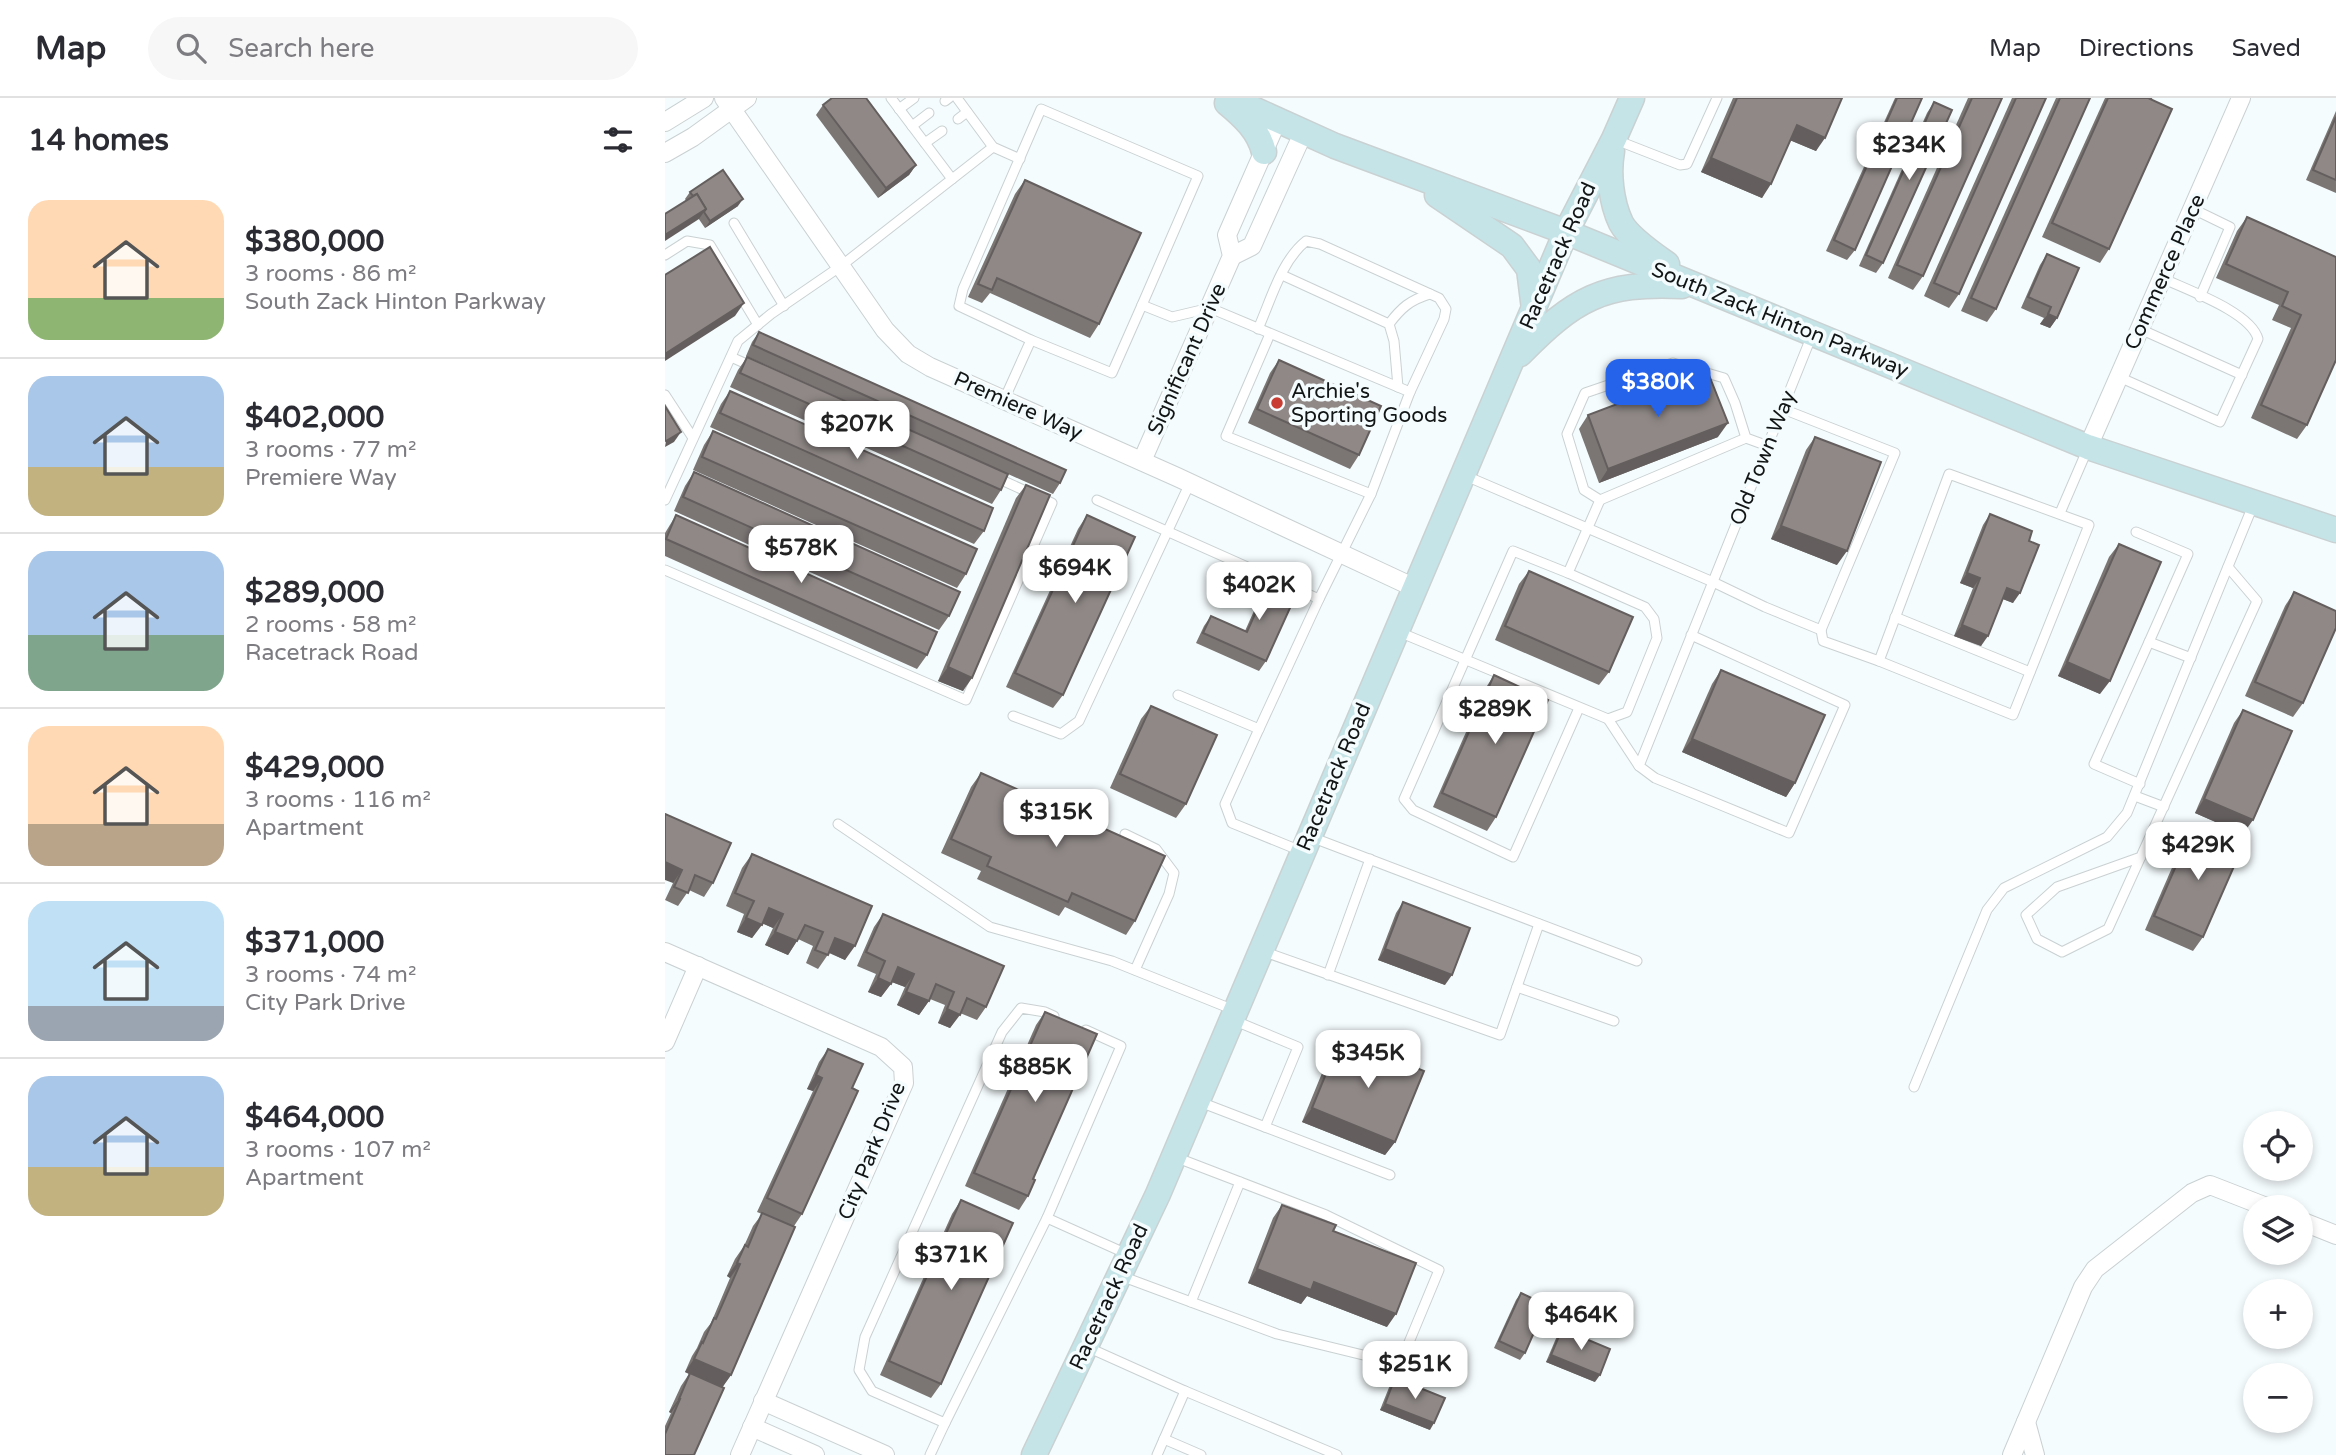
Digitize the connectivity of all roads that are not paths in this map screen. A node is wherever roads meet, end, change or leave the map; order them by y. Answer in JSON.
{"nodes":[{"id":1,"x":704,"y":98,"type":"edge"},
{"id":2,"x":747,"y":98,"type":"edge"},
{"id":3,"x":891,"y":98,"type":"edge"},
{"id":4,"x":914,"y":98,"type":"edge"},
{"id":5,"x":957,"y":98,"type":"edge"},
{"id":6,"x":1221,"y":98,"type":"edge"},
{"id":7,"x":1229,"y":98,"type":"edge"},
{"id":8,"x":1632,"y":98,"type":"edge"},
{"id":9,"x":1717,"y":98,"type":"edge"},
{"id":10,"x":2241,"y":98,"type":"edge"},
{"id":11,"x":728,"y":103,"type":"edge"},
{"id":12,"x":899,"y":109,"type":"junction"},
{"id":13,"x":967,"y":112,"type":"junction"},
{"id":14,"x":929,"y":113,"type":"dead end"},
{"id":15,"x":958,"y":119,"type":"dead end"},
{"id":16,"x":1278,"y":119,"type":"junction"},
{"id":17,"x":665,"y":122,"type":"edge"},
{"id":18,"x":912,"y":126,"type":"junction"},
{"id":19,"x":942,"y":131,"type":"dead end"},
{"id":20,"x":1304,"y":131,"type":"junction"},
{"id":21,"x":1614,"y":139,"type":"junction"},
{"id":22,"x":925,"y":143,"type":"junction"},
{"id":23,"x":993,"y":147,"type":"junction"},
{"id":24,"x":1264,"y":152,"type":"junction"},
{"id":25,"x":665,"y":153,"type":"edge"},
{"id":26,"x":1020,"y":159,"type":"junction"},
{"id":27,"x":1401,"y":171,"type":"junction"},
{"id":28,"x":952,"y":179,"type":"junction"},
{"id":29,"x":2193,"y":209,"type":"junction"},
{"id":30,"x":734,"y":223,"type":"dead end"},
{"id":31,"x":1566,"y":232,"type":"junction"},
{"id":32,"x":665,"y":255,"type":"edge"},
{"id":33,"x":1232,"y":256,"type":"junction"},
{"id":34,"x":841,"y":267,"type":"junction"},
{"id":35,"x":1282,"y":275,"type":"junction"},
{"id":36,"x":2162,"y":278,"type":"junction"},
{"id":37,"x":1699,"y":287,"type":"junction"},
{"id":38,"x":1430,"y":294,"type":"junction"},
{"id":39,"x":2200,"y":297,"type":"junction"},
{"id":40,"x":1142,"y":305,"type":"junction"},
{"id":41,"x":784,"y":306,"type":"junction"},
{"id":42,"x":1210,"y":308,"type":"junction"},
{"id":43,"x":1535,"y":309,"type":"junction"},
{"id":44,"x":1389,"y":324,"type":"junction"},
{"id":45,"x":758,"y":325,"type":"junction"},
{"id":46,"x":1258,"y":329,"type":"junction"},
{"id":47,"x":2140,"y":329,"type":"junction"},
{"id":48,"x":1270,"y":334,"type":"junction"},
{"id":49,"x":1813,"y":334,"type":"junction"},
{"id":50,"x":1031,"y":340,"type":"junction"},
{"id":51,"x":731,"y":357,"type":"junction"},
{"id":52,"x":1510,"y":364,"type":"junction"},
{"id":53,"x":755,"y":368,"type":"edge"},
{"id":54,"x":2242,"y":375,"type":"junction"},
{"id":55,"x":2119,"y":377,"type":"junction"},
{"id":56,"x":1398,"y":387,"type":"junction"},
{"id":57,"x":1410,"y":392,"type":"junction"},
{"id":58,"x":665,"y":395,"type":"edge"},
{"id":59,"x":1004,"y":400,"type":"junction"},
{"id":60,"x":1783,"y":409,"type":"junction"},
{"id":61,"x":693,"y":438,"type":"junction"},
{"id":62,"x":1746,"y":438,"type":"junction"},
{"id":63,"x":1768,"y":446,"type":"junction"},
{"id":64,"x":2088,"y":447,"type":"junction"},
{"id":65,"x":1142,"y":461,"type":"junction"},
{"id":66,"x":1463,"y":474,"type":"junction"},
{"id":67,"x":991,"y":475,"type":"edge"},
{"id":68,"x":1190,"y":483,"type":"junction"},
{"id":69,"x":1371,"y":494,"type":"junction"},
{"id":70,"x":665,"y":499,"type":"edge"},
{"id":71,"x":1097,"y":500,"type":"dead end"},
{"id":72,"x":1600,"y":500,"type":"junction"},
{"id":73,"x":2255,"y":502,"type":"junction"},
{"id":74,"x":2060,"y":513,"type":"junction"},
{"id":75,"x":1587,"y":528,"type":"junction"},
{"id":76,"x":2336,"y":530,"type":"edge"},
{"id":77,"x":1168,"y":531,"type":"junction"},
{"id":78,"x":2136,"y":533,"type":"dead end"},
{"id":79,"x":1342,"y":554,"type":"junction"},
{"id":80,"x":2228,"y":567,"type":"junction"},
{"id":81,"x":665,"y":570,"type":"edge"},
{"id":82,"x":1568,"y":573,"type":"junction"},
{"id":83,"x":1713,"y":582,"type":"junction"},
{"id":84,"x":1415,"y":588,"type":"junction"},
{"id":85,"x":1319,"y":599,"type":"junction"},
{"id":86,"x":1895,"y":617,"type":"junction"},
{"id":87,"x":1821,"y":630,"type":"junction"},
{"id":88,"x":1397,"y":631,"type":"junction"},
{"id":89,"x":1691,"y":635,"type":"junction"},
{"id":90,"x":2149,"y":642,"type":"junction"},
{"id":91,"x":1465,"y":658,"type":"junction"},
{"id":92,"x":2191,"y":658,"type":"junction"},
{"id":93,"x":1879,"y":661,"type":"junction"},
{"id":94,"x":2030,"y":672,"type":"junction"},
{"id":95,"x":1178,"y":695,"type":"dead end"},
{"id":96,"x":1579,"y":708,"type":"junction"},
{"id":97,"x":1013,"y":716,"type":"dead end"},
{"id":98,"x":1608,"y":719,"type":"junction"},
{"id":99,"x":1258,"y":729,"type":"junction"},
{"id":100,"x":1639,"y":766,"type":"junction"},
{"id":101,"x":2140,"y":783,"type":"junction"},
{"id":102,"x":2135,"y":796,"type":"junction"},
{"id":103,"x":2164,"y":807,"type":"junction"},
{"id":104,"x":838,"y":824,"type":"dead end"},
{"id":105,"x":1125,"y":834,"type":"dead end"},
{"id":106,"x":1306,"y":844,"type":"junction"},
{"id":107,"x":2141,"y":857,"type":"junction"},
{"id":108,"x":1370,"y":859,"type":"junction"},
{"id":109,"x":1539,"y":924,"type":"junction"},
{"id":110,"x":1261,"y":951,"type":"junction"},
{"id":111,"x":665,"y":952,"type":"edge"},
{"id":112,"x":1637,"y":961,"type":"dead end"},
{"id":113,"x":698,"y":966,"type":"junction"},
{"id":114,"x":1135,"y":970,"type":"junction"},
{"id":115,"x":1328,"y":975,"type":"junction"},
{"id":116,"x":1517,"y":987,"type":"junction"},
{"id":117,"x":1234,"y":1015,"type":"junction"},
{"id":118,"x":1613,"y":1021,"type":"dead end"},
{"id":119,"x":1066,"y":1022,"type":"edge"},
{"id":120,"x":1077,"y":1027,"type":"edge"},
{"id":121,"x":665,"y":1042,"type":"edge"},
{"id":122,"x":1914,"y":1087,"type":"dead end"},
{"id":123,"x":1197,"y":1101,"type":"junction"},
{"id":124,"x":1265,"y":1128,"type":"junction"},
{"id":125,"x":1174,"y":1156,"type":"junction"},
{"id":126,"x":1390,"y":1175,"type":"dead end"},
{"id":127,"x":1240,"y":1182,"type":"junction"},
{"id":128,"x":2243,"y":1198,"type":"edge"},
{"id":129,"x":1047,"y":1218,"type":"junction"},
{"id":130,"x":2313,"y":1226,"type":"edge"},
{"id":131,"x":2336,"y":1235,"type":"edge"},
{"id":132,"x":1124,"y":1265,"type":"junction"},
{"id":133,"x":1191,"y":1302,"type":"junction"},
{"id":134,"x":1085,"y":1346,"type":"junction"},
{"id":135,"x":1185,"y":1391,"type":"junction"},
{"id":136,"x":763,"y":1401,"type":"junction"},
{"id":137,"x":2026,"y":1422,"type":"junction"},
{"id":138,"x":945,"y":1423,"type":"junction"},
{"id":139,"x":752,"y":1427,"type":"junction"},
{"id":140,"x":1164,"y":1439,"type":"junction"},
{"id":141,"x":740,"y":1455,"type":"edge"},
{"id":142,"x":815,"y":1455,"type":"edge"},
{"id":143,"x":885,"y":1455,"type":"edge"},
{"id":144,"x":930,"y":1455,"type":"edge"},
{"id":145,"x":1034,"y":1455,"type":"edge"},
{"id":146,"x":1157,"y":1455,"type":"edge"},
{"id":147,"x":1201,"y":1455,"type":"edge"},
{"id":148,"x":1337,"y":1455,"type":"edge"},
{"id":149,"x":2012,"y":1455,"type":"edge"},
{"id":150,"x":2035,"y":1455,"type":"edge"}],
"edges":[{"from":1,"to":17,"type":"street"},
{"from":2,"to":11,"type":"street"},
{"from":3,"to":12,"type":"lane"},
{"from":4,"to":12,"type":"lane"},
{"from":5,"to":13,"type":"lane"},
{"from":6,"to":24,"type":"main road"},
{"from":7,"to":16,"type":"main road","name":"South Zack Hinton Parkway"},
{"from":8,"to":21,"type":"main road","name":"Racetrack Road"},
{"from":9,"to":21,"type":"lane"},
{"from":10,"to":29,"type":"street","name":"Commerce Place"},
{"from":11,"to":25,"type":"street"},
{"from":11,"to":34,"type":"street","name":"Premiere Way"},
{"from":12,"to":18,"type":"lane"},
{"from":13,"to":15,"type":"lane"},
{"from":13,"to":23,"type":"lane"},
{"from":14,"to":18,"type":"lane"},
{"from":16,"to":20,"type":"main road","name":"South Zack Hinton Parkway"},
{"from":16,"to":24,"type":"street","name":"Significant Drive"},
{"from":18,"to":22,"type":"lane"},
{"from":19,"to":22,"type":"lane"},
{"from":20,"to":27,"type":"main road","name":"South Zack Hinton Parkway"},
{"from":20,"to":33,"type":"street","name":"Significant Drive"},
{"from":21,"to":31,"type":"main road","name":"Racetrack Road"},
{"from":21,"to":37,"type":"main road"},
{"from":22,"to":28,"type":"lane"},
{"from":23,"to":26,"type":"lane"},
{"from":23,"to":28,"type":"lane"},
{"from":24,"to":33,"type":"street","name":"Significant Drive"},
{"from":26,"to":40,"type":"lane"},
{"from":26,"to":50,"type":"lane"},
{"from":27,"to":31,"type":"main road","name":"South Zack Hinton Parkway"},
{"from":27,"to":43,"type":"main road"},
{"from":28,"to":34,"type":"lane"},
{"from":29,"to":36,"type":"street","name":"Commerce Place"},
{"from":29,"to":39,"type":"lane"},
{"from":30,"to":41,"type":"lane"},
{"from":31,"to":37,"type":"main road","name":"South Zack Hinton Parkway"},
{"from":31,"to":43,"type":"main road","name":"Racetrack Road"},
{"from":32,"to":45,"type":"lane"},
{"from":33,"to":42,"type":"street","name":"Significant Drive"},
{"from":34,"to":41,"type":"lane"},
{"from":34,"to":59,"type":"street","name":"Premiere Way"},
{"from":35,"to":38,"type":"lane"},
{"from":35,"to":44,"type":"lane"},
{"from":35,"to":46,"type":"lane"},
{"from":36,"to":39,"type":"lane"},
{"from":36,"to":47,"type":"street","name":"Commerce Place"},
{"from":37,"to":49,"type":"main road","name":"South Zack Hinton Parkway"},
{"from":37,"to":52,"type":"main road"},
{"from":38,"to":44,"type":"lane"},
{"from":38,"to":57,"type":"lane"},
{"from":39,"to":54,"type":"lane"},
{"from":40,"to":42,"type":"lane"},
{"from":40,"to":50,"type":"lane"},
{"from":41,"to":45,"type":"lane"},
{"from":42,"to":46,"type":"lane"},
{"from":42,"to":65,"type":"street","name":"Significant Drive"},
{"from":43,"to":52,"type":"main road","name":"Racetrack Road"},
{"from":44,"to":56,"type":"lane"},
{"from":45,"to":51,"type":"lane"},
{"from":46,"to":48,"type":"lane"},
{"from":47,"to":54,"type":"lane"},
{"from":47,"to":55,"type":"street","name":"Commerce Place"},
{"from":48,"to":56,"type":"lane"},
{"from":48,"to":69,"type":"lane"},
{"from":49,"to":60,"type":"lane","name":"Old Town Way"},
{"from":49,"to":64,"type":"main road","name":"South Zack Hinton Parkway"},
{"from":50,"to":59,"type":"lane"},
{"from":51,"to":53,"type":"lane"},
{"from":51,"to":61,"type":"lane"},
{"from":52,"to":66,"type":"main road","name":"Racetrack Road"},
{"from":54,"to":55,"type":"lane"},
{"from":55,"to":64,"type":"street","name":"Commerce Place"},
{"from":56,"to":57,"type":"lane"},
{"from":57,"to":69,"type":"lane"},
{"from":58,"to":61,"type":"lane"},
{"from":59,"to":65,"type":"street","name":"Premiere Way"},
{"from":60,"to":63,"type":"lane","name":"Old Town Way"},
{"from":60,"to":87,"type":"lane"},
{"from":61,"to":70,"type":"lane"},
{"from":62,"to":63,"type":"lane"},
{"from":62,"to":72,"type":"lane"},
{"from":62,"to":72,"type":"lane"},
{"from":63,"to":83,"type":"lane","name":"Old Town Way"},
{"from":64,"to":73,"type":"main road","name":"South Zack Hinton Parkway"},
{"from":64,"to":74,"type":"lane"},
{"from":65,"to":68,"type":"street","name":"Premiere Way"},
{"from":66,"to":75,"type":"lane"},
{"from":66,"to":84,"type":"main road","name":"Racetrack Road"},
{"from":67,"to":81,"type":"lane"},
{"from":68,"to":77,"type":"lane"},
{"from":68,"to":79,"type":"street","name":"Premiere Way"},
{"from":69,"to":79,"type":"lane"},
{"from":71,"to":77,"type":"lane"},
{"from":72,"to":75,"type":"lane"},
{"from":73,"to":76,"type":"main road","name":"South Zack Hinton Parkway"},
{"from":73,"to":80,"type":"lane"},
{"from":74,"to":86,"type":"lane"},
{"from":74,"to":94,"type":"lane"},
{"from":75,"to":82,"type":"lane"},
{"from":75,"to":83,"type":"lane"},
{"from":77,"to":85,"type":"lane"},
{"from":77,"to":97,"type":"lane"},
{"from":78,"to":90,"type":"lane"},
{"from":79,"to":84,"type":"street","name":"Premiere Way"},
{"from":79,"to":85,"type":"lane"},
{"from":80,"to":92,"type":"lane"},
{"from":80,"to":103,"type":"lane"},
{"from":82,"to":91,"type":"lane"},
{"from":82,"to":98,"type":"lane"},
{"from":83,"to":87,"type":"lane"},
{"from":83,"to":89,"type":"lane","name":"Old Town Way"},
{"from":84,"to":88,"type":"main road","name":"Racetrack Road"},
{"from":85,"to":99,"type":"lane"},
{"from":86,"to":93,"type":"lane"},
{"from":86,"to":94,"type":"lane"},
{"from":87,"to":93,"type":"lane"},
{"from":88,"to":91,"type":"lane"},
{"from":88,"to":106,"type":"main road","name":"Racetrack Road"},
{"from":89,"to":100,"type":"lane","name":"Old Town Way"},
{"from":89,"to":100,"type":"lane"},
{"from":90,"to":92,"type":"lane"},
{"from":90,"to":101,"type":"lane"},
{"from":91,"to":96,"type":"lane"},
{"from":91,"to":96,"type":"lane"},
{"from":92,"to":101,"type":"lane"},
{"from":93,"to":94,"type":"lane"},
{"from":95,"to":99,"type":"lane"},
{"from":96,"to":98,"type":"lane"},
{"from":98,"to":100,"type":"lane"},
{"from":99,"to":106,"type":"lane"},
{"from":101,"to":102,"type":"lane"},
{"from":102,"to":103,"type":"lane"},
{"from":102,"to":122,"type":"lane"},
{"from":103,"to":107,"type":"lane"},
{"from":104,"to":114,"type":"lane"},
{"from":105,"to":114,"type":"lane"},
{"from":106,"to":108,"type":"lane"},
{"from":106,"to":110,"type":"main road","name":"Racetrack Road"},
{"from":107,"to":107,"type":"lane"},
{"from":108,"to":109,"type":"lane"},
{"from":108,"to":115,"type":"lane"},
{"from":109,"to":112,"type":"lane"},
{"from":109,"to":116,"type":"lane"},
{"from":110,"to":115,"type":"lane"},
{"from":110,"to":117,"type":"main road","name":"Racetrack Road"},
{"from":111,"to":113,"type":"street","name":"City Park Drive"},
{"from":113,"to":121,"type":"street"},
{"from":113,"to":136,"type":"street","name":"City Park Drive"},
{"from":114,"to":117,"type":"lane"},
{"from":115,"to":116,"type":"lane"},
{"from":116,"to":118,"type":"lane"},
{"from":117,"to":123,"type":"main road","name":"Racetrack Road"},
{"from":117,"to":124,"type":"lane"},
{"from":119,"to":138,"type":"lane"},
{"from":120,"to":129,"type":"lane"},
{"from":123,"to":124,"type":"lane"},
{"from":123,"to":125,"type":"main road","name":"Racetrack Road"},
{"from":124,"to":126,"type":"lane"},
{"from":125,"to":127,"type":"lane"},
{"from":125,"to":132,"type":"main road","name":"Racetrack Road"},
{"from":127,"to":133,"type":"lane"},
{"from":127,"to":133,"type":"lane"},
{"from":128,"to":137,"type":"street"},
{"from":129,"to":132,"type":"lane"},
{"from":129,"to":138,"type":"lane"},
{"from":130,"to":131,"type":"street"},
{"from":132,"to":133,"type":"lane"},
{"from":132,"to":134,"type":"main road","name":"Racetrack Road"},
{"from":134,"to":135,"type":"lane"},
{"from":134,"to":145,"type":"main road","name":"Racetrack Road"},
{"from":135,"to":140,"type":"lane"},
{"from":135,"to":148,"type":"lane"},
{"from":136,"to":139,"type":"street","name":"City Park Drive"},
{"from":136,"to":143,"type":"street"},
{"from":137,"to":149,"type":"street"},
{"from":137,"to":150,"type":"street"},
{"from":138,"to":144,"type":"lane"},
{"from":139,"to":141,"type":"street","name":"City Park Drive"},
{"from":139,"to":142,"type":"street"},
{"from":140,"to":146,"type":"lane"},
{"from":140,"to":147,"type":"lane"}]}
